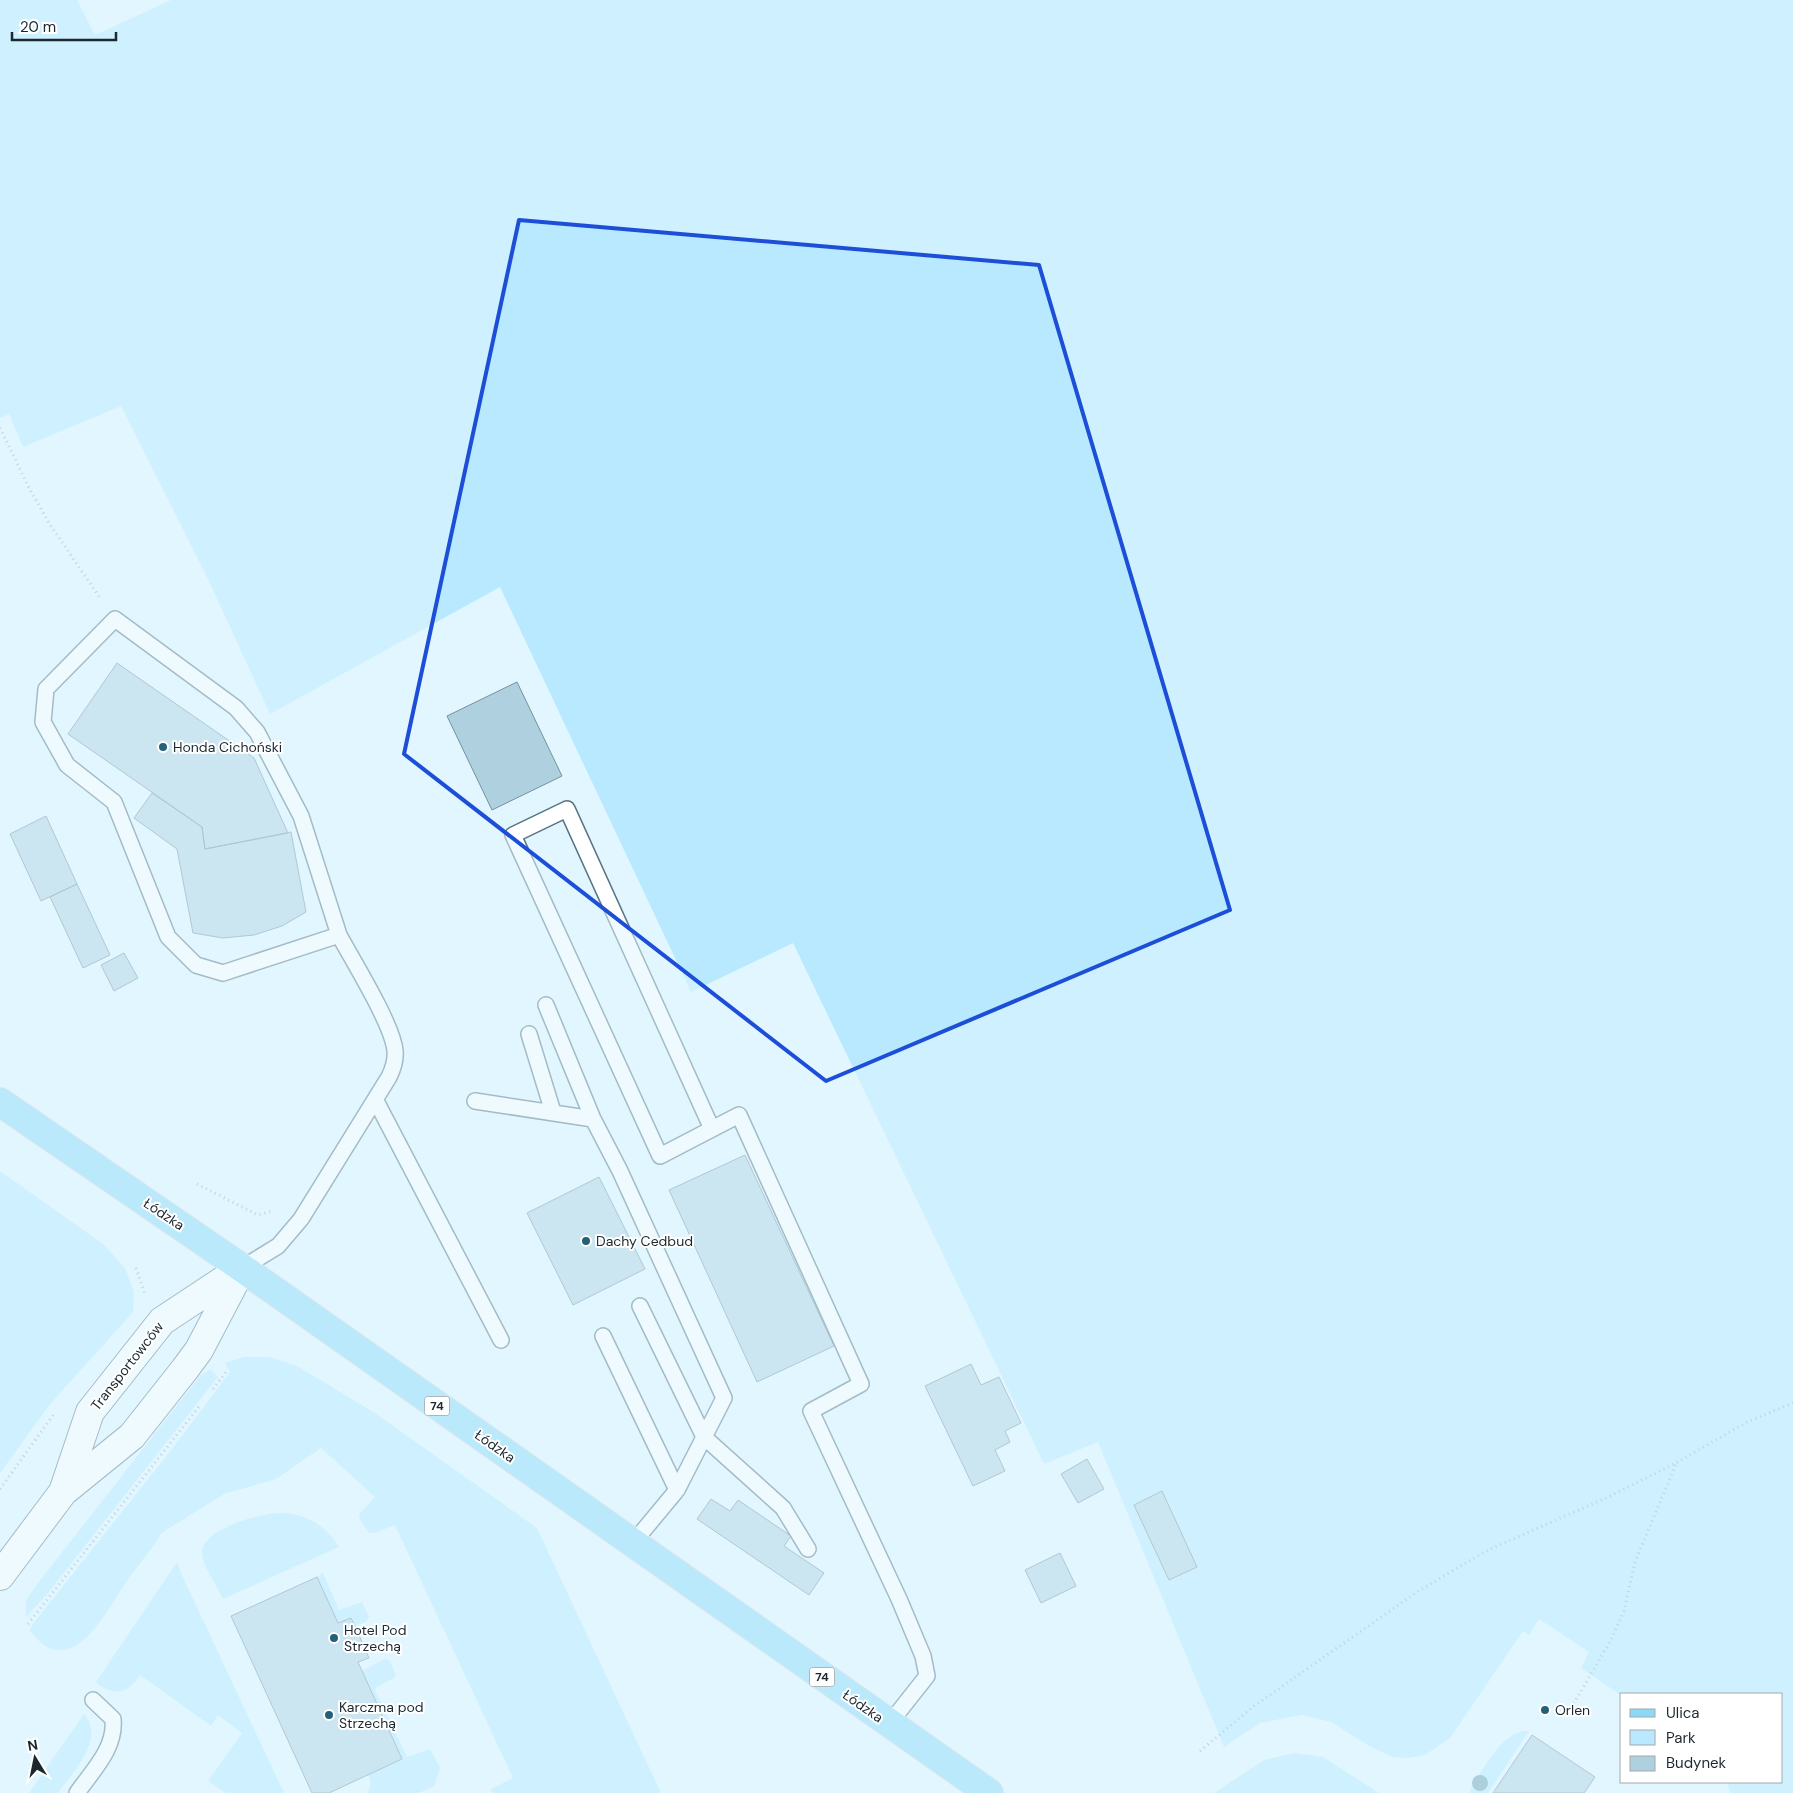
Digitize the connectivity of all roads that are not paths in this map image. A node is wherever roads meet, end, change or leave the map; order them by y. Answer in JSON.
{"nodes":[{"id":1,"x":339,"y":934,"type":"junction"},
{"id":2,"x":546,"y":1005,"type":"dead end"},
{"id":3,"x":529,"y":1034,"type":"dead end"},
{"id":4,"x":376,"y":1101,"type":"junction"},
{"id":5,"x":475,"y":1101,"type":"dead end"},
{"id":6,"x":0,"y":1102,"type":"edge"},
{"id":7,"x":553,"y":1112,"type":"junction"},
{"id":8,"x":593,"y":1119,"type":"junction"},
{"id":9,"x":712,"y":1129,"type":"junction"},
{"id":10,"x":242,"y":1268,"type":"junction"},
{"id":11,"x":640,"y":1306,"type":"dead end"},
{"id":12,"x":603,"y":1336,"type":"dead end"},
{"id":13,"x":501,"y":1340,"type":"dead end"},
{"id":14,"x":704,"y":1437,"type":"junction"},
{"id":15,"x":677,"y":1490,"type":"junction"},
{"id":16,"x":64,"y":1492,"type":"junction"},
{"id":17,"x":633,"y":1543,"type":"junction"},
{"id":18,"x":808,"y":1549,"type":"dead end"},
{"id":19,"x":0,"y":1576,"type":"edge"},
{"id":20,"x":93,"y":1700,"type":"dead end"},
{"id":21,"x":889,"y":1724,"type":"junction"},
{"id":22,"x":77,"y":1793,"type":"edge"},
{"id":23,"x":989,"y":1793,"type":"edge"}],
"edges":[{"from":1,"to":1,"type":"lane"},
{"from":1,"to":4,"type":"lane"},
{"from":2,"to":8,"type":"lane"},
{"from":3,"to":7,"type":"lane"},
{"from":4,"to":10,"type":"lane"},
{"from":4,"to":13,"type":"lane"},
{"from":5,"to":7,"type":"lane"},
{"from":6,"to":10,"type":"main road","name":"Łódzka","number":"74"},
{"from":7,"to":8,"type":"lane"},
{"from":8,"to":14,"type":"lane"},
{"from":9,"to":9,"type":"lane"},
{"from":9,"to":21,"type":"lane"},
{"from":10,"to":16,"type":"street","name":"Transportowców"},
{"from":10,"to":16,"type":"street","name":"Transportowców"},
{"from":10,"to":17,"type":"main road","name":"Łódzka","number":"74"},
{"from":11,"to":14,"type":"lane"},
{"from":12,"to":15,"type":"lane"},
{"from":14,"to":15,"type":"lane"},
{"from":14,"to":18,"type":"lane"},
{"from":15,"to":17,"type":"lane"},
{"from":16,"to":19,"type":"street","name":"Transportowców"},
{"from":17,"to":21,"type":"main road","name":"Łódzka","number":"74"},
{"from":20,"to":22,"type":"lane"},
{"from":21,"to":23,"type":"main road","name":"Łódzka","number":"74"}]}
